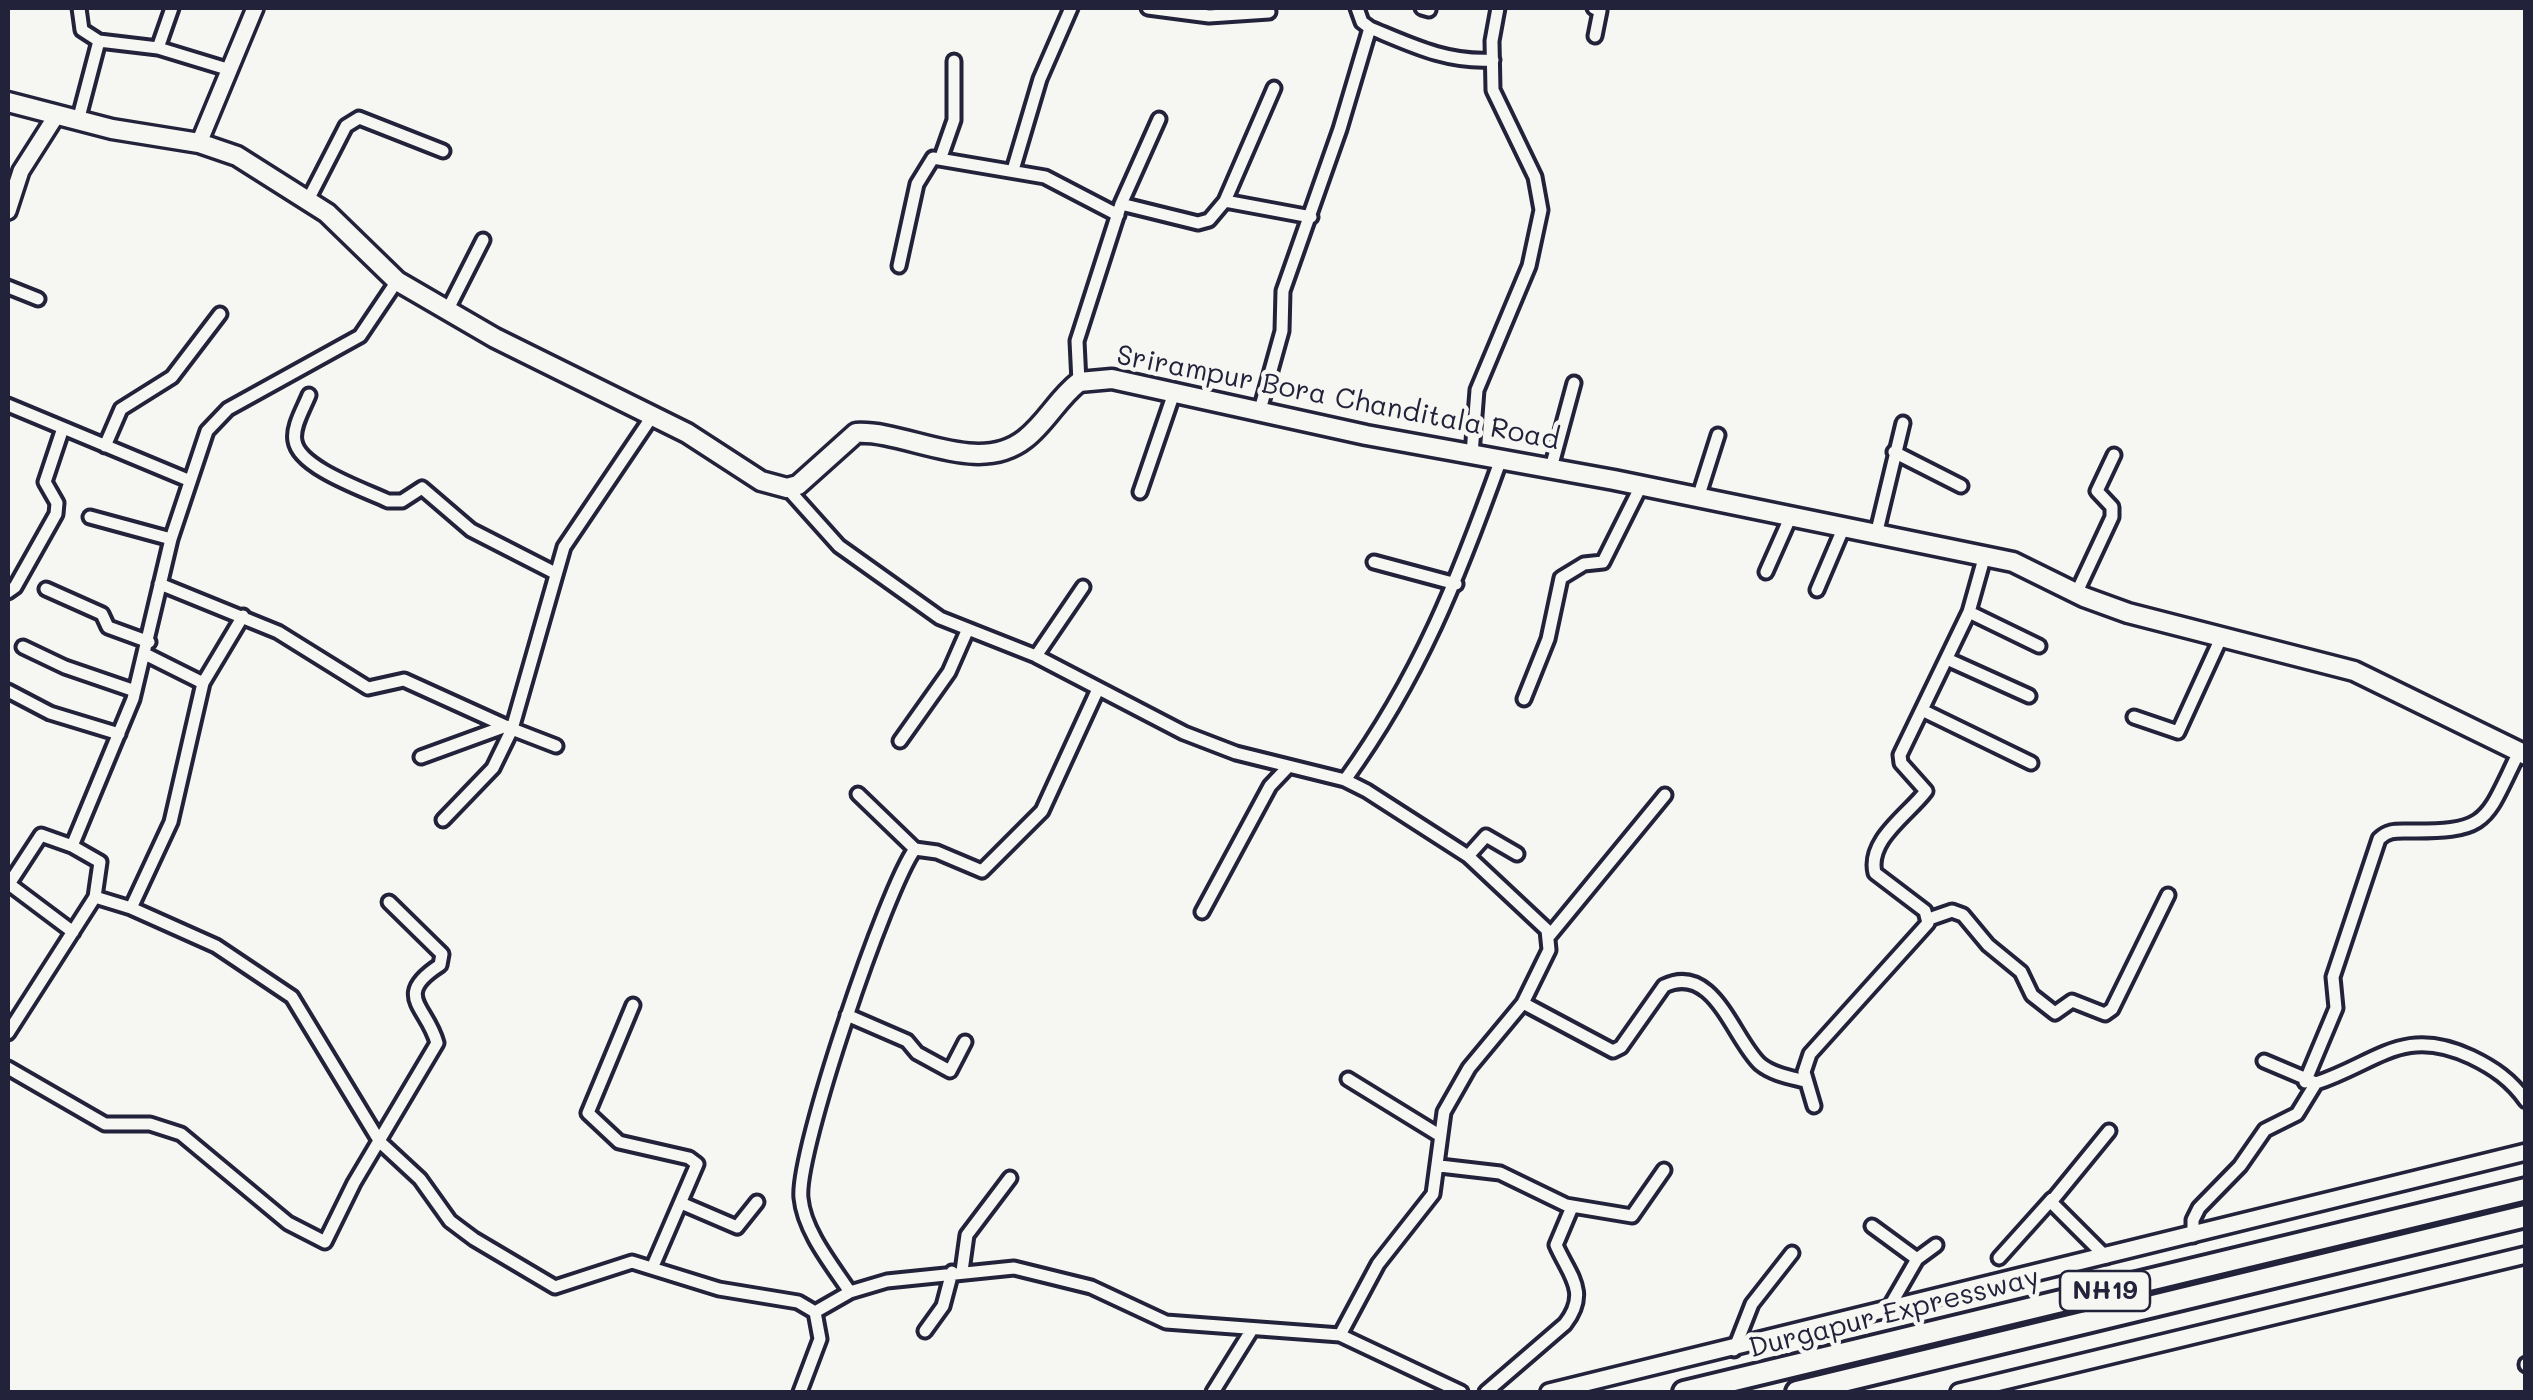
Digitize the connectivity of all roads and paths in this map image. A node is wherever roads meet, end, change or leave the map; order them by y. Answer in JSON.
{"nodes":[{"id":1,"x":79,"y":8,"type":"edge"},
{"id":2,"x":172,"y":8,"type":"edge"},
{"id":3,"x":254,"y":8,"type":"edge"},
{"id":4,"x":1071,"y":8,"type":"edge"},
{"id":5,"x":1148,"y":8,"type":"edge"},
{"id":6,"x":1356,"y":8,"type":"edge"},
{"id":7,"x":1498,"y":8,"type":"edge"},
{"id":8,"x":1594,"y":8,"type":"edge"},
{"id":9,"x":1269,"y":12,"type":"dead end"},
{"id":10,"x":1370,"y":28,"type":"junction"},
{"id":11,"x":1595,"y":36,"type":"dead end"},
{"id":12,"x":99,"y":40,"type":"junction"},
{"id":13,"x":158,"y":48,"type":"junction"},
{"id":14,"x":1492,"y":60,"type":"junction"},
{"id":15,"x":954,"y":61,"type":"dead end"},
{"id":16,"x":227,"y":69,"type":"junction"},
{"id":17,"x":1274,"y":88,"type":"dead end"},
{"id":18,"x":8,"y":102,"type":"edge"},
{"id":19,"x":56,"y":116,"type":"junction"},
{"id":20,"x":1158,"y":119,"type":"dead end"},
{"id":21,"x":78,"y":122,"type":"junction"},
{"id":22,"x":199,"y":142,"type":"junction"},
{"id":23,"x":443,"y":151,"type":"dead end"},
{"id":24,"x":941,"y":157,"type":"junction"},
{"id":25,"x":1012,"y":170,"type":"junction"},
{"id":26,"x":308,"y":200,"type":"junction"},
{"id":27,"x":1225,"y":201,"type":"junction"},
{"id":28,"x":1119,"y":209,"type":"junction"},
{"id":29,"x":8,"y":211,"type":"edge"},
{"id":30,"x":1310,"y":216,"type":"junction"},
{"id":31,"x":483,"y":240,"type":"dead end"},
{"id":32,"x":899,"y":266,"type":"dead end"},
{"id":33,"x":396,"y":281,"type":"junction"},
{"id":34,"x":8,"y":286,"type":"edge"},
{"id":35,"x":38,"y":299,"type":"dead end"},
{"id":36,"x":448,"y":309,"type":"junction"},
{"id":37,"x":220,"y":314,"type":"dead end"},
{"id":38,"x":1079,"y":382,"type":"junction"},
{"id":39,"x":1574,"y":384,"type":"dead end"},
{"id":40,"x":1175,"y":390,"type":"junction"},
{"id":41,"x":310,"y":394,"type":"dead end"},
{"id":42,"x":8,"y":404,"type":"edge"},
{"id":43,"x":1260,"y":410,"type":"junction"},
{"id":44,"x":653,"y":415,"type":"junction"},
{"id":45,"x":1903,"y":423,"type":"dead end"},
{"id":46,"x":62,"y":431,"type":"junction"},
{"id":47,"x":1718,"y":435,"type":"dead end"},
{"id":48,"x":105,"y":446,"type":"junction"},
{"id":49,"x":1894,"y":452,"type":"junction"},
{"id":50,"x":1472,"y":454,"type":"junction"},
{"id":51,"x":2114,"y":455,"type":"dead end"},
{"id":52,"x":1501,"y":459,"type":"junction"},
{"id":53,"x":1552,"y":468,"type":"junction"},
{"id":54,"x":188,"y":480,"type":"junction"},
{"id":55,"x":1641,"y":486,"type":"junction"},
{"id":56,"x":1961,"y":486,"type":"dead end"},
{"id":57,"x":787,"y":488,"type":"junction"},
{"id":58,"x":1140,"y":492,"type":"dead end"},
{"id":59,"x":1698,"y":498,"type":"junction"},
{"id":60,"x":90,"y":517,"type":"dead end"},
{"id":61,"x":1790,"y":518,"type":"junction"},
{"id":62,"x":1843,"y":529,"type":"junction"},
{"id":63,"x":1876,"y":535,"type":"junction"},
{"id":64,"x":171,"y":540,"type":"junction"},
{"id":65,"x":1985,"y":555,"type":"junction"},
{"id":66,"x":1374,"y":562,"type":"dead end"},
{"id":67,"x":1766,"y":572,"type":"dead end"},
{"id":68,"x":555,"y":573,"type":"junction"},
{"id":69,"x":160,"y":584,"type":"junction"},
{"id":70,"x":1456,"y":584,"type":"junction"},
{"id":71,"x":1084,"y":587,"type":"dead end"},
{"id":72,"x":46,"y":589,"type":"dead end"},
{"id":73,"x":1817,"y":590,"type":"dead end"},
{"id":74,"x":8,"y":592,"type":"edge"},
{"id":75,"x":2076,"y":594,"type":"junction"},
{"id":76,"x":1968,"y":612,"type":"junction"},
{"id":77,"x":243,"y":616,"type":"junction"},
{"id":78,"x":967,"y":631,"type":"junction"},
{"id":79,"x":2221,"y":638,"type":"junction"},
{"id":80,"x":2039,"y":646,"type":"dead end"},
{"id":81,"x":23,"y":647,"type":"dead end"},
{"id":82,"x":148,"y":648,"type":"junction"},
{"id":83,"x":1036,"y":656,"type":"junction"},
{"id":84,"x":1947,"y":660,"type":"junction"},
{"id":85,"x":203,"y":683,"type":"junction"},
{"id":86,"x":1098,"y":688,"type":"junction"},
{"id":87,"x":8,"y":691,"type":"edge"},
{"id":88,"x":135,"y":691,"type":"junction"},
{"id":89,"x":2029,"y":696,"type":"dead end"},
{"id":90,"x":1524,"y":699,"type":"dead end"},
{"id":91,"x":1922,"y":710,"type":"junction"},
{"id":92,"x":2134,"y":716,"type":"dead end"},
{"id":93,"x":509,"y":727,"type":"junction"},
{"id":94,"x":119,"y":734,"type":"junction"},
{"id":95,"x":900,"y":741,"type":"dead end"},
{"id":96,"x":556,"y":746,"type":"dead end"},
{"id":97,"x":2522,"y":753,"type":"edge"},
{"id":98,"x":420,"y":757,"type":"dead end"},
{"id":99,"x":2031,"y":763,"type":"dead end"},
{"id":100,"x":1288,"y":767,"type":"junction"},
{"id":101,"x":1345,"y":780,"type":"junction"},
{"id":102,"x":858,"y":794,"type":"dead end"},
{"id":103,"x":1665,"y":795,"type":"dead end"},
{"id":104,"x":443,"y":820,"type":"dead end"},
{"id":105,"x":72,"y":846,"type":"junction"},
{"id":106,"x":916,"y":850,"type":"junction"},
{"id":107,"x":1516,"y":854,"type":"dead end"},
{"id":108,"x":1468,"y":856,"type":"junction"},
{"id":109,"x":2168,"y":895,"type":"dead end"},
{"id":110,"x":95,"y":897,"type":"junction"},
{"id":111,"x":390,"y":902,"type":"dead end"},
{"id":112,"x":130,"y":908,"type":"junction"},
{"id":113,"x":1202,"y":912,"type":"dead end"},
{"id":114,"x":1929,"y":919,"type":"junction"},
{"id":115,"x":74,"y":932,"type":"junction"},
{"id":116,"x":1550,"y":936,"type":"junction"},
{"id":117,"x":1523,"y":1002,"type":"junction"},
{"id":118,"x":633,"y":1005,"type":"dead end"},
{"id":119,"x":847,"y":1015,"type":"junction"},
{"id":120,"x":8,"y":1033,"type":"edge"},
{"id":121,"x":965,"y":1042,"type":"dead end"},
{"id":122,"x":2264,"y":1060,"type":"dead end"},
{"id":123,"x":8,"y":1068,"type":"edge"},
{"id":124,"x":1348,"y":1079,"type":"dead end"},
{"id":125,"x":1804,"y":1081,"type":"junction"},
{"id":126,"x":2311,"y":1082,"type":"junction"},
{"id":127,"x":2526,"y":1101,"type":"edge"},
{"id":128,"x":1814,"y":1106,"type":"dead end"},
{"id":129,"x":2109,"y":1130,"type":"dead end"},
{"id":130,"x":1439,"y":1134,"type":"junction"},
{"id":131,"x":380,"y":1142,"type":"junction"},
{"id":132,"x":2526,"y":1152,"type":"edge"},
{"id":133,"x":1440,"y":1166,"type":"junction"},
{"id":134,"x":1664,"y":1170,"type":"dead end"},
{"id":135,"x":1010,"y":1178,"type":"dead end"},
{"id":136,"x":2526,"y":1189,"type":"edge"},
{"id":137,"x":2052,"y":1199,"type":"junction"},
{"id":138,"x":757,"y":1202,"type":"dead end"},
{"id":139,"x":681,"y":1203,"type":"junction"},
{"id":140,"x":1572,"y":1208,"type":"junction"},
{"id":141,"x":2526,"y":1216,"type":"edge"},
{"id":142,"x":1872,"y":1226,"type":"dead end"},
{"id":143,"x":2193,"y":1236,"type":"junction"},
{"id":144,"x":1936,"y":1245,"type":"dead end"},
{"id":145,"x":1792,"y":1253,"type":"dead end"},
{"id":146,"x":2526,"y":1255,"type":"edge"},
{"id":147,"x":1999,"y":1258,"type":"dead end"},
{"id":148,"x":2107,"y":1258,"type":"junction"},
{"id":149,"x":1917,"y":1260,"type":"junction"},
{"id":150,"x":653,"y":1266,"type":"junction"},
{"id":151,"x":957,"y":1272,"type":"junction"},
{"id":152,"x":850,"y":1292,"type":"junction"},
{"id":153,"x":1887,"y":1311,"type":"junction"},
{"id":154,"x":815,"y":1312,"type":"junction"},
{"id":155,"x":925,"y":1330,"type":"dead end"},
{"id":156,"x":1251,"y":1331,"type":"junction"},
{"id":157,"x":1340,"y":1335,"type":"junction"},
{"id":158,"x":1734,"y":1350,"type":"junction"},
{"id":159,"x":800,"y":1392,"type":"edge"},
{"id":160,"x":1213,"y":1392,"type":"edge"},
{"id":161,"x":1461,"y":1392,"type":"edge"},
{"id":162,"x":1486,"y":1392,"type":"edge"},
{"id":163,"x":1549,"y":1392,"type":"edge"},
{"id":164,"x":1684,"y":1392,"type":"edge"},
{"id":165,"x":1798,"y":1392,"type":"edge"},
{"id":166,"x":1959,"y":1392,"type":"edge"}],
"edges":[{"from":1,"to":12,"type":"street"},
{"from":2,"to":13,"type":"street"},
{"from":3,"to":16,"type":"street"},
{"from":4,"to":25,"type":"street"},
{"from":5,"to":9,"type":"street"},
{"from":6,"to":10,"type":"street"},
{"from":7,"to":14,"type":"street"},
{"from":8,"to":11,"type":"street"},
{"from":10,"to":14,"type":"street"},
{"from":10,"to":30,"type":"street"},
{"from":12,"to":13,"type":"street"},
{"from":12,"to":21,"type":"street"},
{"from":13,"to":16,"type":"street"},
{"from":14,"to":50,"type":"street"},
{"from":15,"to":24,"type":"street"},
{"from":16,"to":22,"type":"street"},
{"from":17,"to":27,"type":"street"},
{"from":18,"to":19,"type":"main road"},
{"from":19,"to":21,"type":"main road"},
{"from":19,"to":29,"type":"street"},
{"from":20,"to":28,"type":"street"},
{"from":21,"to":22,"type":"main road"},
{"from":22,"to":26,"type":"main road"},
{"from":23,"to":26,"type":"street"},
{"from":24,"to":25,"type":"street"},
{"from":24,"to":32,"type":"street"},
{"from":25,"to":28,"type":"street"},
{"from":26,"to":33,"type":"main road"},
{"from":27,"to":28,"type":"street"},
{"from":27,"to":30,"type":"street"},
{"from":28,"to":38,"type":"street"},
{"from":30,"to":43,"type":"street"},
{"from":31,"to":36,"type":"street"},
{"from":33,"to":36,"type":"main road"},
{"from":33,"to":54,"type":"street"},
{"from":34,"to":35,"type":"street"},
{"from":36,"to":44,"type":"main road"},
{"from":37,"to":48,"type":"street"},
{"from":38,"to":40,"type":"main road","name":"Srirampur Bora Chanditala Road"},
{"from":38,"to":57,"type":"main road","name":"Srirampur Bora Chanditala Road"},
{"from":39,"to":53,"type":"street"},
{"from":40,"to":43,"type":"main road","name":"Srirampur Bora Chanditala Road"},
{"from":40,"to":58,"type":"street"},
{"from":41,"to":68,"type":"street"},
{"from":42,"to":46,"type":"street"},
{"from":43,"to":50,"type":"main road","name":"Srirampur Bora Chanditala Road"},
{"from":44,"to":57,"type":"main road"},
{"from":44,"to":68,"type":"street"},
{"from":45,"to":49,"type":"street"},
{"from":46,"to":48,"type":"street"},
{"from":46,"to":74,"type":"street"},
{"from":47,"to":59,"type":"street"},
{"from":48,"to":54,"type":"street"},
{"from":49,"to":56,"type":"street"},
{"from":49,"to":63,"type":"street"},
{"from":50,"to":52,"type":"main road","name":"Srirampur Bora Chanditala Road"},
{"from":51,"to":75,"type":"street"},
{"from":52,"to":53,"type":"main road","name":"Srirampur Bora Chanditala Road"},
{"from":52,"to":70,"type":"street"},
{"from":53,"to":55,"type":"main road","name":"Srirampur Bora Chanditala Road"},
{"from":54,"to":64,"type":"street"},
{"from":55,"to":59,"type":"main road","name":"Srirampur Bora Chanditala Road"},
{"from":55,"to":90,"type":"street"},
{"from":57,"to":78,"type":"street"},
{"from":59,"to":61,"type":"main road","name":"Srirampur Bora Chanditala Road"},
{"from":60,"to":64,"type":"street"},
{"from":61,"to":62,"type":"main road","name":"Srirampur Bora Chanditala Road"},
{"from":61,"to":67,"type":"street"},
{"from":62,"to":63,"type":"main road","name":"Srirampur Bora Chanditala Road"},
{"from":62,"to":73,"type":"street"},
{"from":63,"to":65,"type":"main road","name":"Srirampur Bora Chanditala Road"},
{"from":64,"to":69,"type":"street"},
{"from":65,"to":75,"type":"main road","name":"Srirampur Bora Chanditala Road"},
{"from":65,"to":76,"type":"street"},
{"from":66,"to":70,"type":"street"},
{"from":68,"to":93,"type":"street"},
{"from":69,"to":77,"type":"street"},
{"from":69,"to":82,"type":"street"},
{"from":70,"to":101,"type":"street"},
{"from":71,"to":83,"type":"street"},
{"from":72,"to":82,"type":"street"},
{"from":75,"to":79,"type":"main road","name":"Srirampur Bora Chanditala Road"},
{"from":76,"to":80,"type":"street"},
{"from":76,"to":84,"type":"street"},
{"from":77,"to":85,"type":"street"},
{"from":77,"to":93,"type":"street"},
{"from":78,"to":83,"type":"street"},
{"from":78,"to":95,"type":"street"},
{"from":79,"to":92,"type":"street"},
{"from":79,"to":97,"type":"main road","name":"Srirampur Bora Chanditala Road"},
{"from":81,"to":88,"type":"street"},
{"from":82,"to":85,"type":"street"},
{"from":82,"to":88,"type":"street"},
{"from":83,"to":86,"type":"street"},
{"from":84,"to":89,"type":"street"},
{"from":84,"to":91,"type":"street"},
{"from":85,"to":112,"type":"street"},
{"from":86,"to":100,"type":"street"},
{"from":86,"to":106,"type":"street"},
{"from":87,"to":94,"type":"street"},
{"from":88,"to":94,"type":"street"},
{"from":91,"to":99,"type":"street"},
{"from":91,"to":114,"type":"street"},
{"from":93,"to":96,"type":"street"},
{"from":93,"to":98,"type":"street"},
{"from":93,"to":104,"type":"street"},
{"from":94,"to":105,"type":"street"},
{"from":97,"to":126,"type":"street"},
{"from":100,"to":101,"type":"street"},
{"from":100,"to":113,"type":"street"},
{"from":101,"to":108,"type":"street"},
{"from":102,"to":106,"type":"street"},
{"from":103,"to":116,"type":"street"},
{"from":105,"to":110,"type":"street"},
{"from":105,"to":115,"type":"street"},
{"from":106,"to":119,"type":"street"},
{"from":107,"to":108,"type":"street"},
{"from":108,"to":116,"type":"street"},
{"from":109,"to":114,"type":"street"},
{"from":110,"to":112,"type":"street"},
{"from":110,"to":115,"type":"street"},
{"from":111,"to":131,"type":"street"},
{"from":112,"to":131,"type":"street"},
{"from":114,"to":125,"type":"street"},
{"from":115,"to":120,"type":"street"},
{"from":116,"to":117,"type":"street"},
{"from":117,"to":125,"type":"street"},
{"from":117,"to":130,"type":"street"},
{"from":118,"to":139,"type":"street"},
{"from":119,"to":121,"type":"street"},
{"from":119,"to":152,"type":"street"},
{"from":122,"to":126,"type":"street"},
{"from":123,"to":131,"type":"street"},
{"from":124,"to":130,"type":"street"},
{"from":125,"to":128,"type":"street"},
{"from":126,"to":127,"type":"street"},
{"from":126,"to":143,"type":"street"},
{"from":129,"to":137,"type":"street"},
{"from":130,"to":133,"type":"street"},
{"from":131,"to":150,"type":"street"},
{"from":132,"to":143,"type":"street"},
{"from":133,"to":140,"type":"street"},
{"from":133,"to":157,"type":"street"},
{"from":134,"to":140,"type":"street"},
{"from":135,"to":151,"type":"street"},
{"from":136,"to":164,"type":"highway","name":"Durgapur Expressway","number":"NH19"},
{"from":137,"to":147,"type":"street"},
{"from":137,"to":148,"type":"street"},
{"from":138,"to":139,"type":"street"},
{"from":139,"to":150,"type":"street"},
{"from":140,"to":162,"type":"street"},
{"from":141,"to":165,"type":"highway","name":"Durgapur Expressway","number":"NH19"},
{"from":142,"to":149,"type":"street"},
{"from":143,"to":148,"type":"street"},
{"from":144,"to":149,"type":"street"},
{"from":145,"to":158,"type":"street"},
{"from":146,"to":166,"type":"street"},
{"from":148,"to":153,"type":"street"},
{"from":149,"to":153,"type":"street"},
{"from":150,"to":154,"type":"street"},
{"from":151,"to":152,"type":"street"},
{"from":151,"to":155,"type":"street"},
{"from":151,"to":156,"type":"street"},
{"from":152,"to":154,"type":"street"},
{"from":153,"to":158,"type":"street"},
{"from":154,"to":159,"type":"street"},
{"from":156,"to":157,"type":"street"},
{"from":156,"to":160,"type":"street"},
{"from":157,"to":161,"type":"street"},
{"from":158,"to":163,"type":"street"}]}
